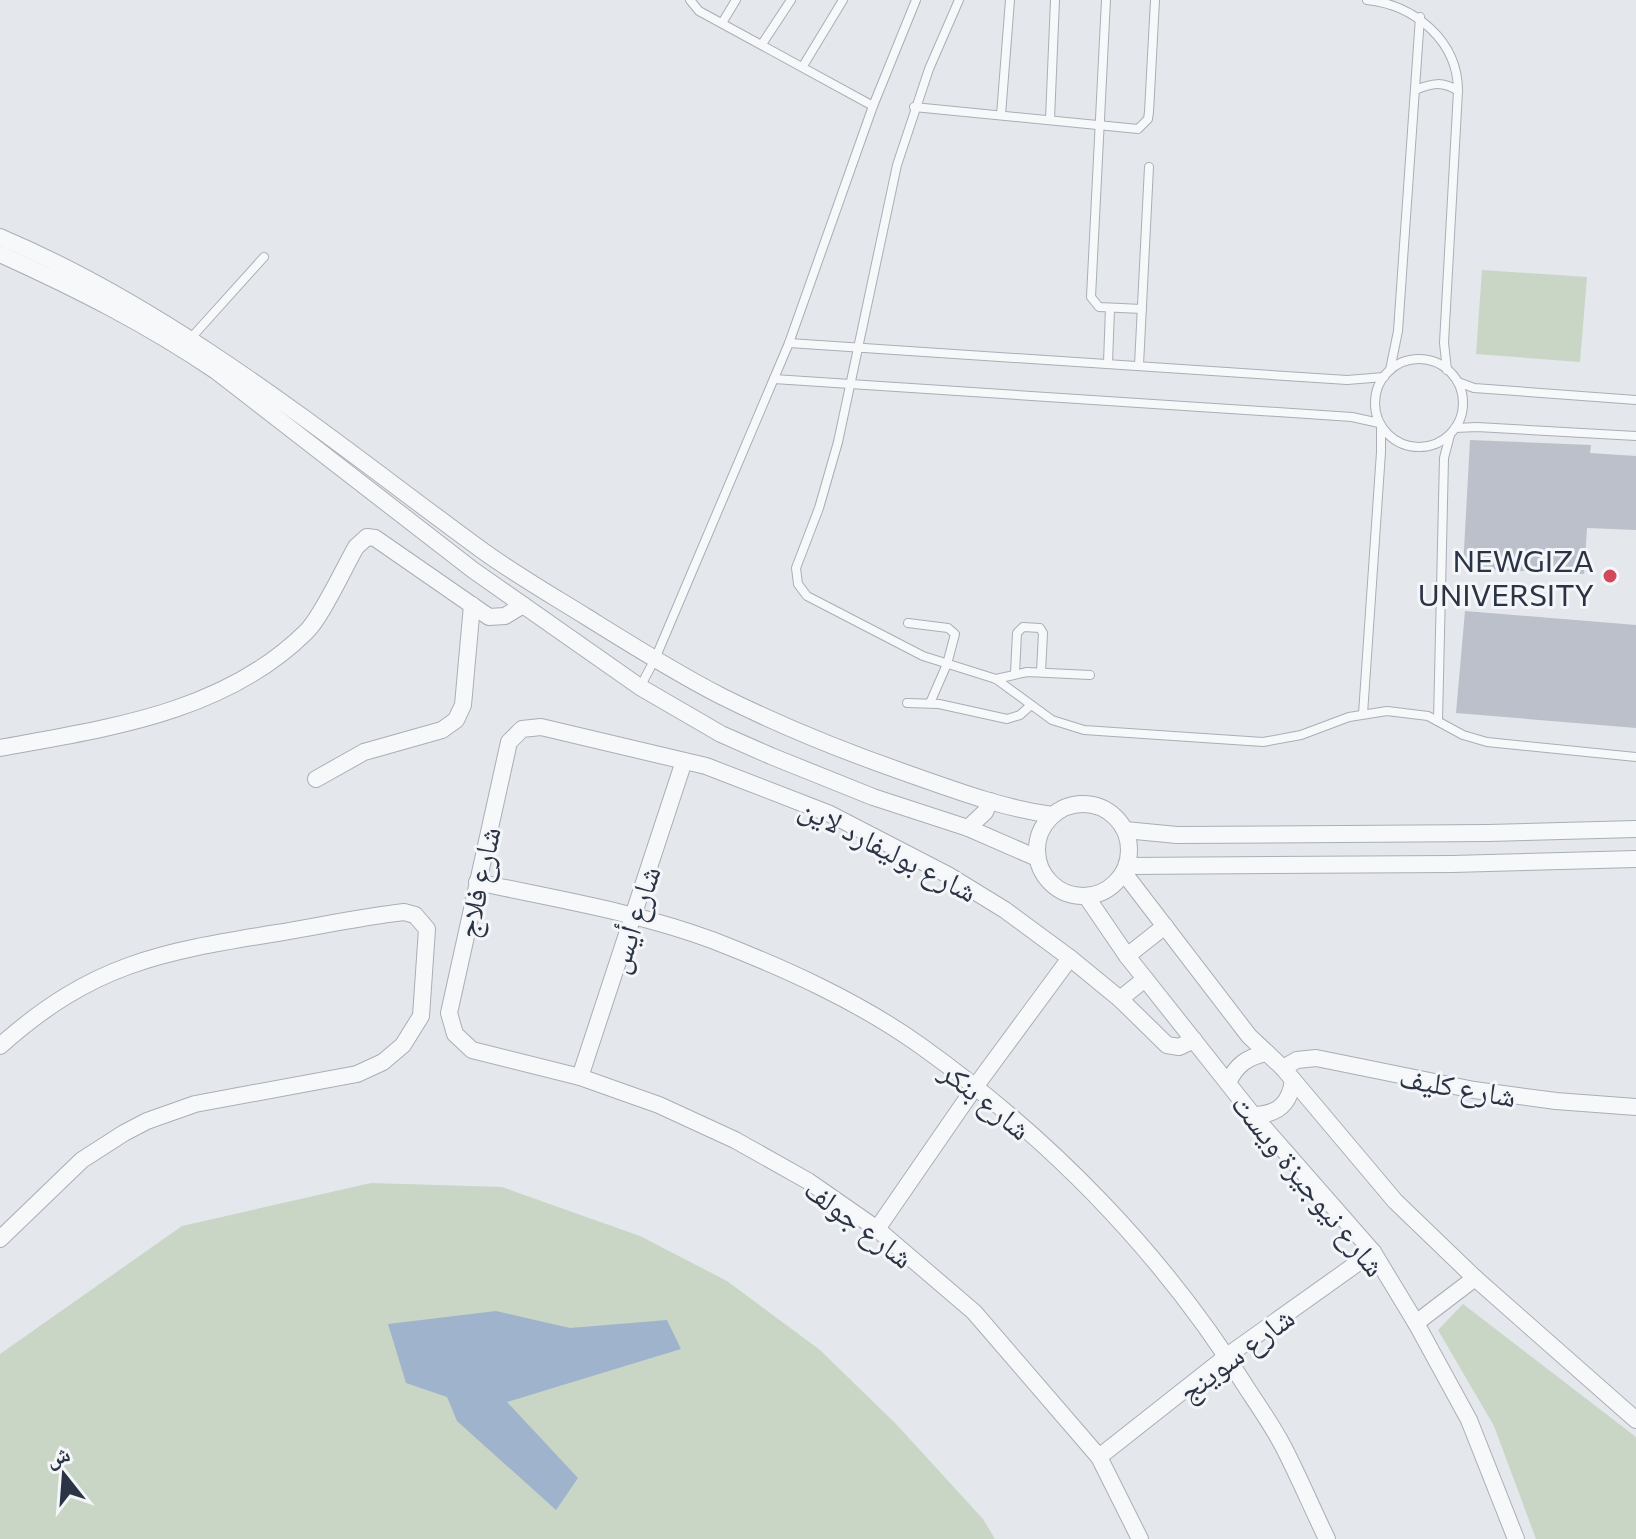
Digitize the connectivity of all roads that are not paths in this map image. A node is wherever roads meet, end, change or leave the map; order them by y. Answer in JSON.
{"nodes":[{"id":1,"x":690,"y":0,"type":"edge"},
{"id":2,"x":736,"y":0,"type":"edge"},
{"id":3,"x":791,"y":0,"type":"edge"},
{"id":4,"x":843,"y":0,"type":"edge"},
{"id":5,"x":916,"y":0,"type":"edge"},
{"id":6,"x":959,"y":0,"type":"edge"},
{"id":7,"x":1010,"y":0,"type":"edge"},
{"id":8,"x":1055,"y":0,"type":"edge"},
{"id":9,"x":1106,"y":0,"type":"edge"},
{"id":10,"x":1155,"y":0,"type":"edge"},
{"id":11,"x":1367,"y":0,"type":"edge"},
{"id":12,"x":1420,"y":17,"type":"junction"},
{"id":13,"x":722,"y":23,"type":"junction"},
{"id":14,"x":762,"y":44,"type":"junction"},
{"id":15,"x":803,"y":66,"type":"junction"},
{"id":16,"x":1415,"y":90,"type":"junction"},
{"id":17,"x":1458,"y":91,"type":"junction"},
{"id":18,"x":873,"y":106,"type":"junction"},
{"id":19,"x":914,"y":107,"type":"junction"},
{"id":20,"x":1001,"y":115,"type":"junction"},
{"id":21,"x":1050,"y":119,"type":"junction"},
{"id":22,"x":1099,"y":125,"type":"junction"},
{"id":23,"x":1149,"y":167,"type":"dead end"},
{"id":24,"x":0,"y":237,"type":"edge"},
{"id":25,"x":0,"y":254,"type":"edge"},
{"id":26,"x":264,"y":257,"type":"dead end"},
{"id":27,"x":1110,"y":308,"type":"junction"},
{"id":28,"x":1142,"y":309,"type":"junction"},
{"id":29,"x":191,"y":338,"type":"junction"},
{"id":30,"x":789,"y":343,"type":"junction"},
{"id":31,"x":857,"y":346,"type":"junction"},
{"id":32,"x":1108,"y":363,"type":"junction"},
{"id":33,"x":1139,"y":365,"type":"junction"},
{"id":34,"x":1447,"y":370,"type":"junction"},
{"id":35,"x":1387,"y":373,"type":"junction"},
{"id":36,"x":774,"y":379,"type":"junction"},
{"id":37,"x":1458,"y":382,"type":"junction"},
{"id":38,"x":849,"y":385,"type":"junction"},
{"id":39,"x":1636,"y":400,"type":"edge"},
{"id":40,"x":1380,"y":424,"type":"junction"},
{"id":41,"x":1453,"y":432,"type":"junction"},
{"id":42,"x":1636,"y":436,"type":"edge"},
{"id":43,"x":472,"y":605,"type":"junction"},
{"id":44,"x":523,"y":605,"type":"junction"},
{"id":45,"x":908,"y":623,"type":"dead end"},
{"id":46,"x":655,"y":659,"type":"junction"},
{"id":47,"x":947,"y":664,"type":"junction"},
{"id":48,"x":1041,"y":672,"type":"junction"},
{"id":49,"x":1015,"y":673,"type":"junction"},
{"id":50,"x":1090,"y":675,"type":"dead end"},
{"id":51,"x":996,"y":679,"type":"junction"},
{"id":52,"x":640,"y":687,"type":"junction"},
{"id":53,"x":907,"y":703,"type":"dead end"},
{"id":54,"x":930,"y":703,"type":"junction"},
{"id":55,"x":1031,"y":705,"type":"junction"},
{"id":56,"x":1363,"y":714,"type":"junction"},
{"id":57,"x":1438,"y":721,"type":"junction"},
{"id":58,"x":541,"y":727,"type":"joint"},
{"id":59,"x":0,"y":748,"type":"edge"},
{"id":60,"x":1636,"y":757,"type":"edge"},
{"id":61,"x":684,"y":761,"type":"junction"},
{"id":62,"x":316,"y":779,"type":"dead end"},
{"id":63,"x":990,"y":801,"type":"junction"},
{"id":64,"x":1052,"y":815,"type":"junction"},
{"id":65,"x":968,"y":828,"type":"junction"},
{"id":66,"x":1636,"y":829,"type":"edge"},
{"id":67,"x":1125,"y":830,"type":"junction"},
{"id":68,"x":1037,"y":858,"type":"junction"},
{"id":69,"x":1636,"y":859,"type":"edge"},
{"id":70,"x":1125,"y":870,"type":"junction"},
{"id":71,"x":477,"y":882,"type":"junction"},
{"id":72,"x":1086,"y":896,"type":"junction"},
{"id":73,"x":633,"y":916,"type":"junction"},
{"id":74,"x":1165,"y":926,"type":"junction"},
{"id":75,"x":1127,"y":956,"type":"junction"},
{"id":76,"x":1070,"y":958,"type":"junction"},
{"id":77,"x":1145,"y":979,"type":"junction"},
{"id":78,"x":1120,"y":999,"type":"junction"},
{"id":79,"x":1194,"y":1040,"type":"junction"},
{"id":80,"x":0,"y":1046,"type":"edge"},
{"id":81,"x":472,"y":1050,"type":"joint"},
{"id":82,"x":1267,"y":1053,"type":"junction"},
{"id":83,"x":1288,"y":1074,"type":"junction"},
{"id":84,"x":580,"y":1077,"type":"junction"},
{"id":85,"x":1228,"y":1083,"type":"junction"},
{"id":86,"x":975,"y":1087,"type":"junction"},
{"id":87,"x":1636,"y":1107,"type":"edge"},
{"id":88,"x":1253,"y":1115,"type":"junction"},
{"id":89,"x":877,"y":1229,"type":"junction"},
{"id":90,"x":0,"y":1239,"type":"edge"},
{"id":91,"x":1373,"y":1252,"type":"junction"},
{"id":92,"x":1475,"y":1278,"type":"junction"},
{"id":93,"x":1416,"y":1323,"type":"junction"},
{"id":94,"x":1227,"y":1356,"type":"junction"},
{"id":95,"x":1636,"y":1420,"type":"edge"},
{"id":96,"x":1099,"y":1457,"type":"junction"},
{"id":97,"x":1140,"y":1539,"type":"edge"},
{"id":98,"x":1327,"y":1539,"type":"edge"},
{"id":99,"x":1516,"y":1539,"type":"edge"}],
"edges":[{"from":1,"to":13,"type":"lane"},
{"from":2,"to":13,"type":"lane"},
{"from":3,"to":14,"type":"lane"},
{"from":4,"to":15,"type":"lane"},
{"from":5,"to":18,"type":"lane"},
{"from":6,"to":19,"type":"lane"},
{"from":7,"to":20,"type":"lane"},
{"from":8,"to":21,"type":"lane"},
{"from":9,"to":22,"type":"lane"},
{"from":10,"to":22,"type":"lane"},
{"from":11,"to":12,"type":"lane"},
{"from":12,"to":16,"type":"lane"},
{"from":12,"to":17,"type":"lane"},
{"from":13,"to":14,"type":"lane"},
{"from":14,"to":15,"type":"lane"},
{"from":15,"to":18,"type":"lane"},
{"from":16,"to":17,"type":"lane"},
{"from":16,"to":35,"type":"lane"},
{"from":17,"to":34,"type":"lane"},
{"from":18,"to":30,"type":"lane"},
{"from":19,"to":20,"type":"lane"},
{"from":19,"to":31,"type":"lane"},
{"from":20,"to":21,"type":"lane"},
{"from":21,"to":22,"type":"lane"},
{"from":22,"to":27,"type":"lane"},
{"from":23,"to":28,"type":"lane"},
{"from":24,"to":29,"type":"street"},
{"from":25,"to":44,"type":"street"},
{"from":26,"to":29,"type":"lane"},
{"from":27,"to":28,"type":"lane"},
{"from":27,"to":32,"type":"lane"},
{"from":28,"to":33,"type":"lane"},
{"from":29,"to":46,"type":"street"},
{"from":30,"to":31,"type":"lane"},
{"from":30,"to":36,"type":"lane"},
{"from":31,"to":32,"type":"lane"},
{"from":31,"to":38,"type":"lane"},
{"from":32,"to":33,"type":"lane"},
{"from":33,"to":35,"type":"lane"},
{"from":34,"to":35,"type":"lane"},
{"from":34,"to":37,"type":"lane"},
{"from":35,"to":40,"type":"lane"},
{"from":36,"to":38,"type":"lane"},
{"from":36,"to":46,"type":"lane"},
{"from":37,"to":39,"type":"lane"},
{"from":37,"to":41,"type":"lane"},
{"from":38,"to":40,"type":"lane"},
{"from":38,"to":47,"type":"lane"},
{"from":40,"to":41,"type":"lane"},
{"from":40,"to":56,"type":"lane"},
{"from":41,"to":42,"type":"lane"},
{"from":41,"to":57,"type":"lane"},
{"from":43,"to":44,"type":"street"},
{"from":43,"to":59,"type":"street"},
{"from":43,"to":62,"type":"street"},
{"from":44,"to":52,"type":"street"},
{"from":45,"to":47,"type":"lane"},
{"from":46,"to":52,"type":"lane"},
{"from":46,"to":63,"type":"street"},
{"from":47,"to":51,"type":"lane"},
{"from":47,"to":54,"type":"lane"},
{"from":48,"to":49,"type":"lane"},
{"from":48,"to":49,"type":"lane"},
{"from":48,"to":50,"type":"lane"},
{"from":49,"to":51,"type":"lane"},
{"from":51,"to":55,"type":"lane"},
{"from":52,"to":65,"type":"street"},
{"from":53,"to":54,"type":"lane"},
{"from":54,"to":55,"type":"lane"},
{"from":55,"to":56,"type":"lane"},
{"from":56,"to":57,"type":"lane"},
{"from":57,"to":60,"type":"lane"},
{"from":58,"to":61,"type":"street","name":"شارع بوليفارد لاين"},
{"from":58,"to":71,"type":"street","name":"شارع فلاج"},
{"from":61,"to":73,"type":"street","name":"شارع أيس"},
{"from":61,"to":76,"type":"street","name":"شارع بوليفارد لاين"},
{"from":63,"to":64,"type":"street"},
{"from":63,"to":65,"type":"street"},
{"from":64,"to":67,"type":"street"},
{"from":64,"to":68,"type":"street"},
{"from":65,"to":68,"type":"street"},
{"from":66,"to":67,"type":"street"},
{"from":67,"to":70,"type":"street"},
{"from":68,"to":72,"type":"street"},
{"from":69,"to":70,"type":"street"},
{"from":70,"to":72,"type":"street"},
{"from":70,"to":74,"type":"street","name":"شارع نيوجيزة ويست"},
{"from":71,"to":73,"type":"street","name":"شارع بنكر"},
{"from":71,"to":81,"type":"street","name":"شارع فلاج"},
{"from":72,"to":75,"type":"street","name":"شارع نيوجيزة ويست"},
{"from":73,"to":84,"type":"street","name":"شارع أيس"},
{"from":73,"to":86,"type":"street","name":"شارع بنكر"},
{"from":74,"to":75,"type":"street"},
{"from":74,"to":82,"type":"street","name":"شارع نيوجيزة ويست"},
{"from":75,"to":77,"type":"street","name":"شارع نيوجيزة ويست"},
{"from":76,"to":78,"type":"street","name":"شارع بوليفارد لاين"},
{"from":76,"to":86,"type":"street"},
{"from":77,"to":78,"type":"street"},
{"from":77,"to":79,"type":"street","name":"شارع نيوجيزة ويست"},
{"from":78,"to":79,"type":"street","name":"شارع بوليفارد لاين"},
{"from":79,"to":85,"type":"street","name":"شارع نيوجيزة ويست"},
{"from":80,"to":90,"type":"street"},
{"from":81,"to":84,"type":"street","name":"شارع جولف"},
{"from":82,"to":83,"type":"street","name":"شارع نيوجيزة ويست"},
{"from":82,"to":85,"type":"street"},
{"from":83,"to":87,"type":"street","name":"شارع كليف"},
{"from":83,"to":88,"type":"street"},
{"from":83,"to":92,"type":"street","name":"شارع نيوجيزة ويست"},
{"from":84,"to":89,"type":"street","name":"شارع جولف"},
{"from":85,"to":88,"type":"street","name":"شارع نيوجيزة ويست"},
{"from":86,"to":89,"type":"street"},
{"from":86,"to":94,"type":"street","name":"شارع بنكر"},
{"from":88,"to":91,"type":"street","name":"شارع نيوجيزة ويست"},
{"from":89,"to":96,"type":"street","name":"شارع جولف"},
{"from":91,"to":93,"type":"street","name":"شارع نيوجيزة ويست"},
{"from":91,"to":94,"type":"street","name":"شارع سوينج"},
{"from":92,"to":93,"type":"street"},
{"from":92,"to":95,"type":"street","name":"شارع نيوجيزة ويست"},
{"from":93,"to":99,"type":"street","name":"شارع نيوجيزة ويست"},
{"from":94,"to":96,"type":"street","name":"شارع سوينج"},
{"from":94,"to":98,"type":"street","name":"شارع بنكر"},
{"from":96,"to":97,"type":"street","name":"شارع جولف"}]}
